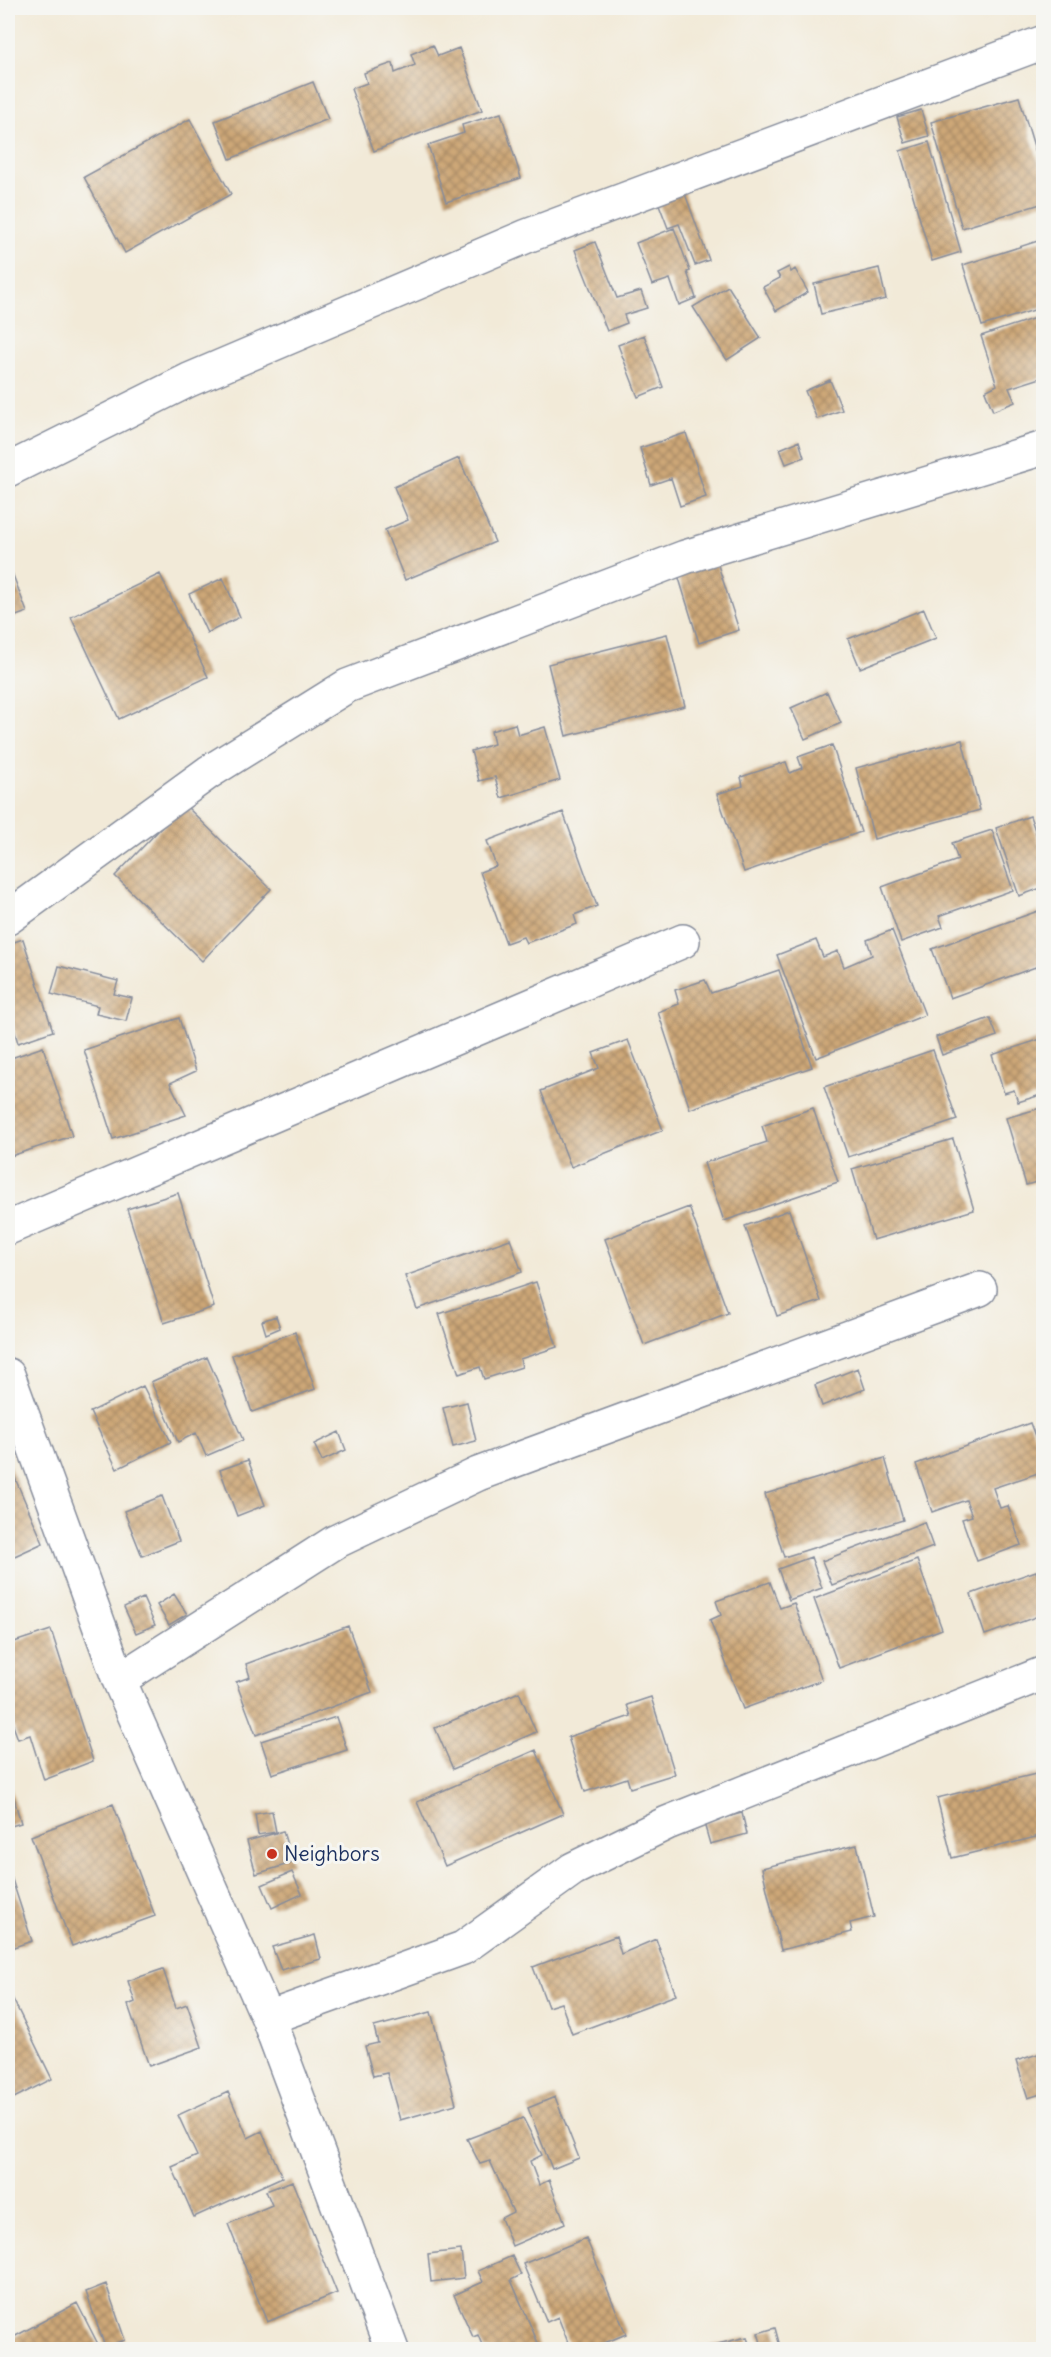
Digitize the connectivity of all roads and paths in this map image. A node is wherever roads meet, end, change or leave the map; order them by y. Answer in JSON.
{"nodes":[{"id":1,"x":1044,"y":42,"type":"edge"},
{"id":2,"x":1044,"y":448,"type":"edge"},
{"id":3,"x":8,"y":470,"type":"edge"},
{"id":4,"x":8,"y":918,"type":"edge"},
{"id":5,"x":683,"y":941,"type":"dead end"},
{"id":6,"x":8,"y":1228,"type":"edge"},
{"id":7,"x":980,"y":1289,"type":"dead end"},
{"id":8,"x":10,"y":1392,"type":"edge"},
{"id":9,"x":1044,"y":1673,"type":"edge"},
{"id":10,"x":119,"y":1680,"type":"junction"},
{"id":11,"x":268,"y":2018,"type":"junction"},
{"id":12,"x":392,"y":2349,"type":"edge"}],
"edges":[{"from":1,"to":3,"type":"street"},
{"from":2,"to":4,"type":"street"},
{"from":5,"to":6,"type":"street"},
{"from":7,"to":10,"type":"street"},
{"from":8,"to":10,"type":"street"},
{"from":9,"to":11,"type":"street"},
{"from":10,"to":11,"type":"street"},
{"from":11,"to":12,"type":"street"}]}
